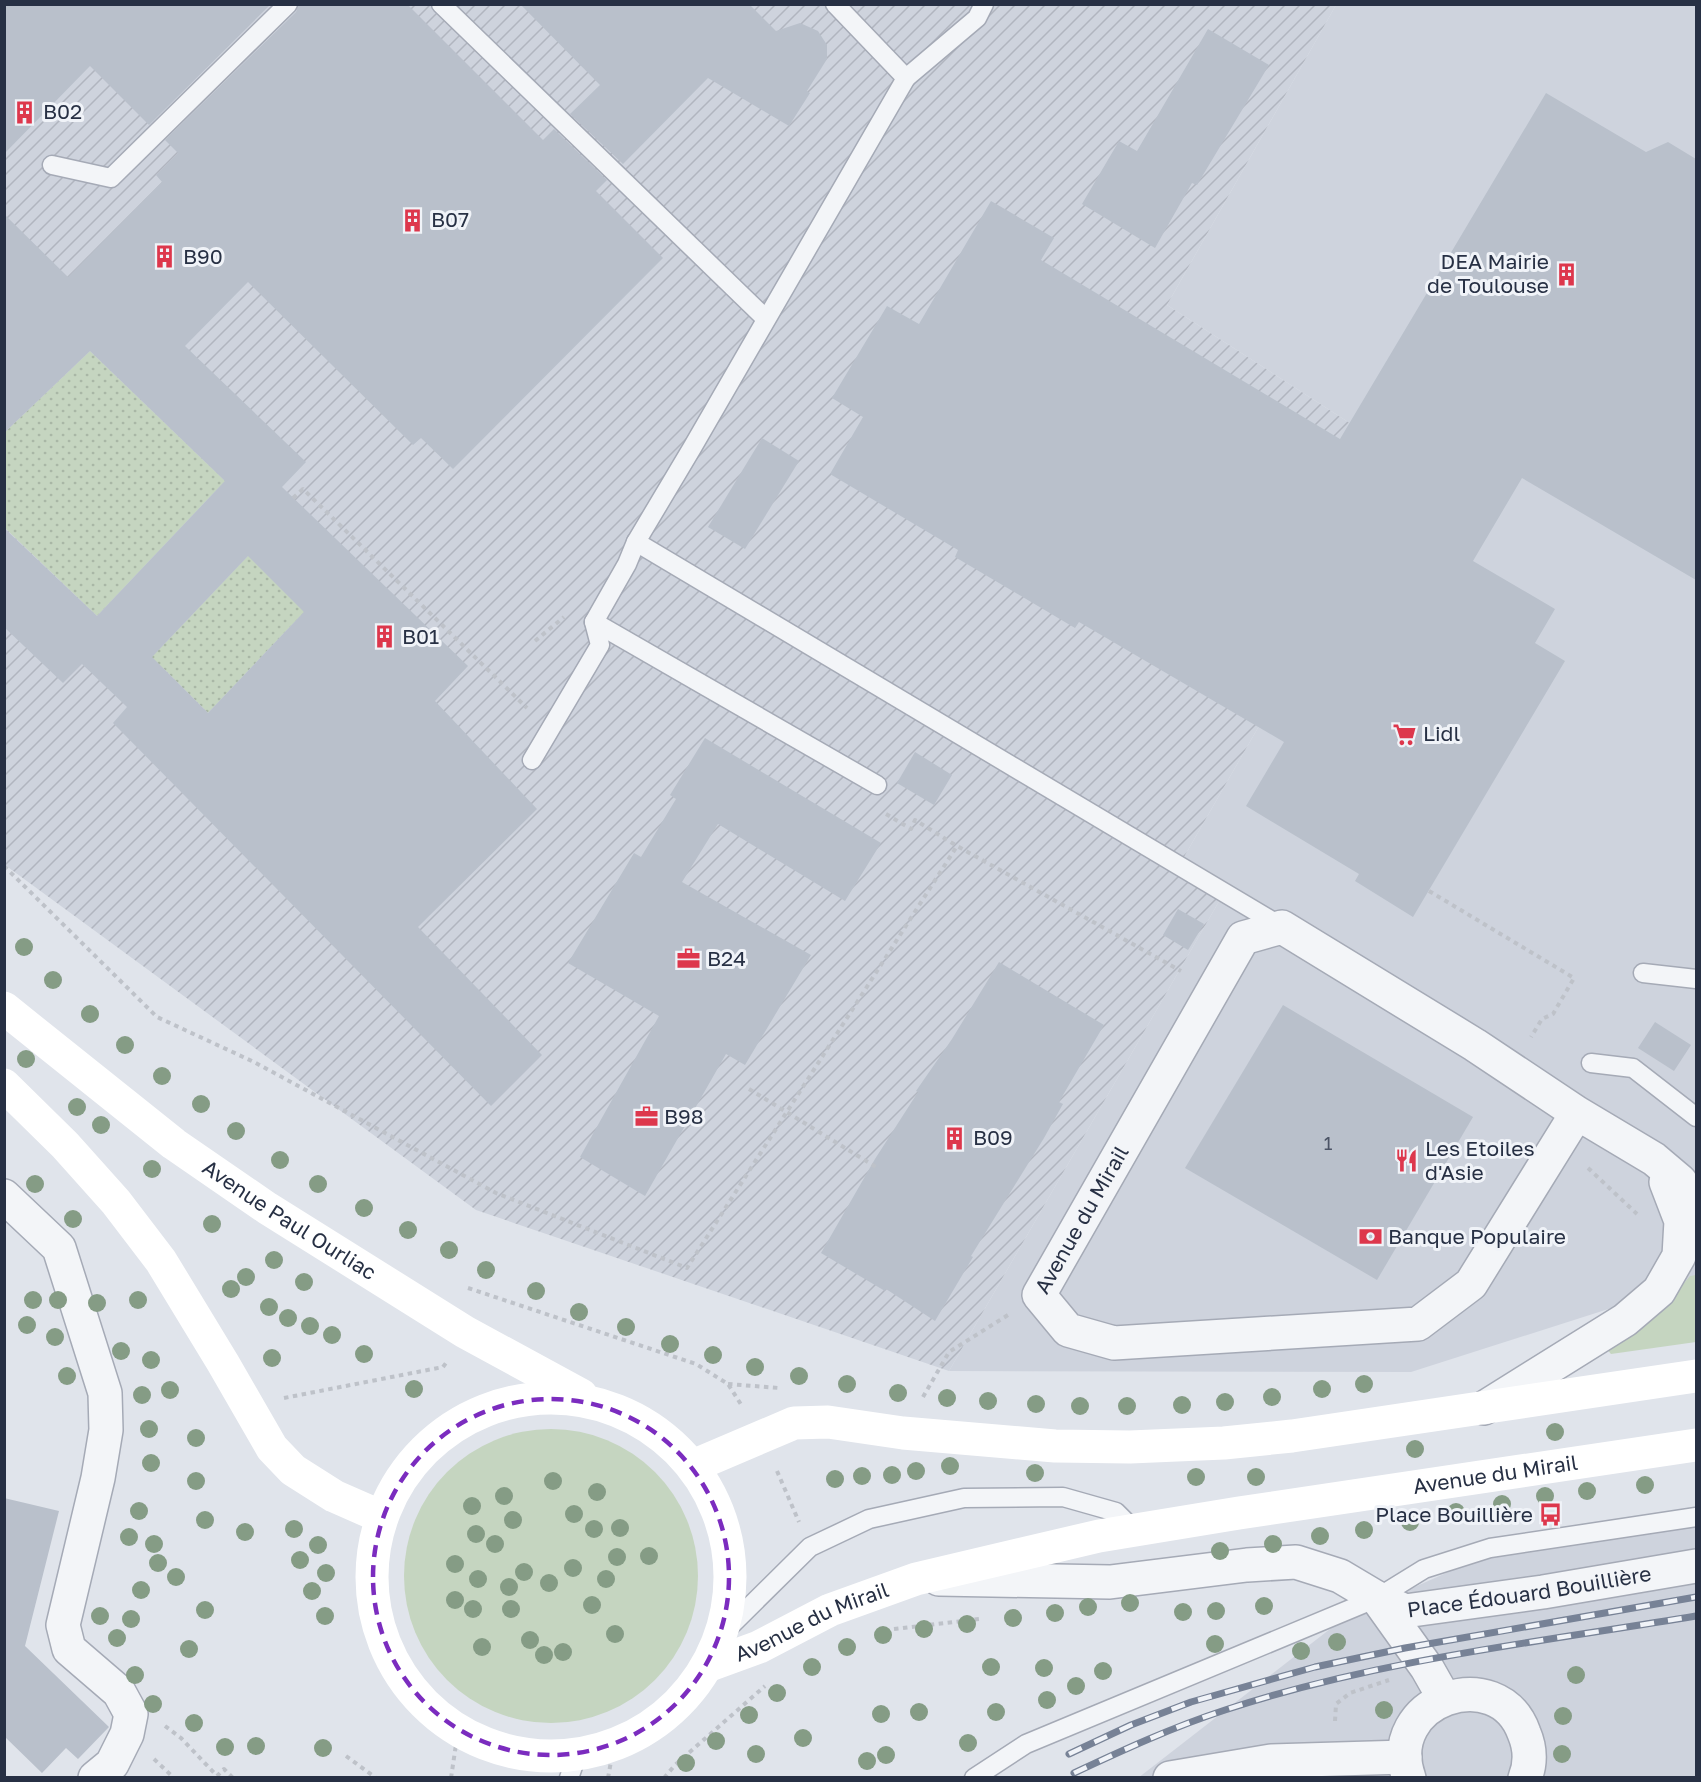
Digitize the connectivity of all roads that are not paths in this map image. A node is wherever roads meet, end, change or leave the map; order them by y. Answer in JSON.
{"nodes":[{"id":1,"x":288,"y":4,"type":"edge"},
{"id":2,"x":441,"y":4,"type":"edge"},
{"id":3,"x":835,"y":4,"type":"edge"},
{"id":4,"x":984,"y":4,"type":"edge"},
{"id":5,"x":906,"y":78,"type":"junction"},
{"id":6,"x":51,"y":165,"type":"dead end"},
{"id":7,"x":766,"y":319,"type":"junction"},
{"id":8,"x":636,"y":542,"type":"junction"},
{"id":9,"x":594,"y":622,"type":"junction"},
{"id":10,"x":532,"y":760,"type":"dead end"},
{"id":11,"x":877,"y":785,"type":"dead end"},
{"id":12,"x":1282,"y":927,"type":"junction"},
{"id":13,"x":1643,"y":973,"type":"dead end"},
{"id":14,"x":1696,"y":979,"type":"edge"},
{"id":15,"x":4,"y":1008,"type":"edge"},
{"id":16,"x":1591,"y":1063,"type":"dead end"},
{"id":17,"x":4,"y":1085,"type":"edge"},
{"id":18,"x":1577,"y":1113,"type":"junction"},
{"id":19,"x":1696,"y":1117,"type":"edge"},
{"id":20,"x":1654,"y":1159,"type":"junction"},
{"id":21,"x":4,"y":1196,"type":"edge"},
{"id":22,"x":1696,"y":1206,"type":"edge"},
{"id":23,"x":1696,"y":1376,"type":"edge"},
{"id":24,"x":593,"y":1402,"type":"junction"},
{"id":25,"x":1484,"y":1408,"type":"junction"},
{"id":26,"x":1696,"y":1445,"type":"edge"},
{"id":27,"x":693,"y":1466,"type":"junction"},
{"id":28,"x":382,"y":1517,"type":"junction"},
{"id":29,"x":1696,"y":1517,"type":"edge"},
{"id":30,"x":1133,"y":1529,"type":"junction"},
{"id":31,"x":1696,"y":1566,"type":"edge"},
{"id":32,"x":916,"y":1579,"type":"junction"},
{"id":33,"x":1377,"y":1598,"type":"junction"},
{"id":34,"x":720,"y":1636,"type":"junction"},
{"id":35,"x":707,"y":1666,"type":"junction"},
{"id":36,"x":1444,"y":1698,"type":"junction"},
{"id":37,"x":573,"y":1766,"type":"edge"},
{"id":38,"x":513,"y":1767,"type":"edge"},
{"id":39,"x":1407,"y":1767,"type":"edge"},
{"id":40,"x":95,"y":1778,"type":"edge"},
{"id":41,"x":974,"y":1778,"type":"edge"},
{"id":42,"x":1170,"y":1778,"type":"edge"},
{"id":43,"x":1525,"y":1778,"type":"edge"}],
"edges":[{"from":1,"to":6,"type":"lane"},
{"from":2,"to":7,"type":"lane"},
{"from":3,"to":5,"type":"lane"},
{"from":4,"to":5,"type":"lane"},
{"from":5,"to":7,"type":"lane"},
{"from":7,"to":8,"type":"lane"},
{"from":8,"to":9,"type":"lane"},
{"from":8,"to":12,"type":"lane"},
{"from":9,"to":10,"type":"lane"},
{"from":9,"to":11,"type":"lane"},
{"from":12,"to":18,"type":"street"},
{"from":12,"to":18,"type":"street","name":"Avenue du Mirail"},
{"from":13,"to":14,"type":"lane"},
{"from":15,"to":24,"type":"main road","name":"Avenue Paul Ourliac"},
{"from":16,"to":19,"type":"lane"},
{"from":17,"to":28,"type":"main road"},
{"from":18,"to":20,"type":"street"},
{"from":20,"to":22,"type":"street"},
{"from":20,"to":25,"type":"street"},
{"from":21,"to":40,"type":"street"},
{"from":23,"to":25,"type":"main road"},
{"from":24,"to":27,"type":"main road"},
{"from":24,"to":28,"type":"main road"},
{"from":25,"to":27,"type":"main road"},
{"from":26,"to":30,"type":"main road","name":"Avenue du Mirail"},
{"from":27,"to":34,"type":"main road"},
{"from":28,"to":38,"type":"main road"},
{"from":29,"to":33,"type":"lane"},
{"from":30,"to":32,"type":"main road","name":"Avenue du Mirail"},
{"from":30,"to":34,"type":"lane"},
{"from":31,"to":33,"type":"street","name":"Place Édouard Bouillière"},
{"from":32,"to":33,"type":"street"},
{"from":32,"to":35,"type":"main road","name":"Avenue du Mirail"},
{"from":33,"to":36,"type":"street","name":"Place Édouard Bouillière"},
{"from":33,"to":41,"type":"lane"},
{"from":34,"to":35,"type":"main road"},
{"from":35,"to":37,"type":"main road"},
{"from":36,"to":39,"type":"street"},
{"from":36,"to":43,"type":"street"},
{"from":37,"to":38,"type":"main road"},
{"from":39,"to":42,"type":"street"}]}
